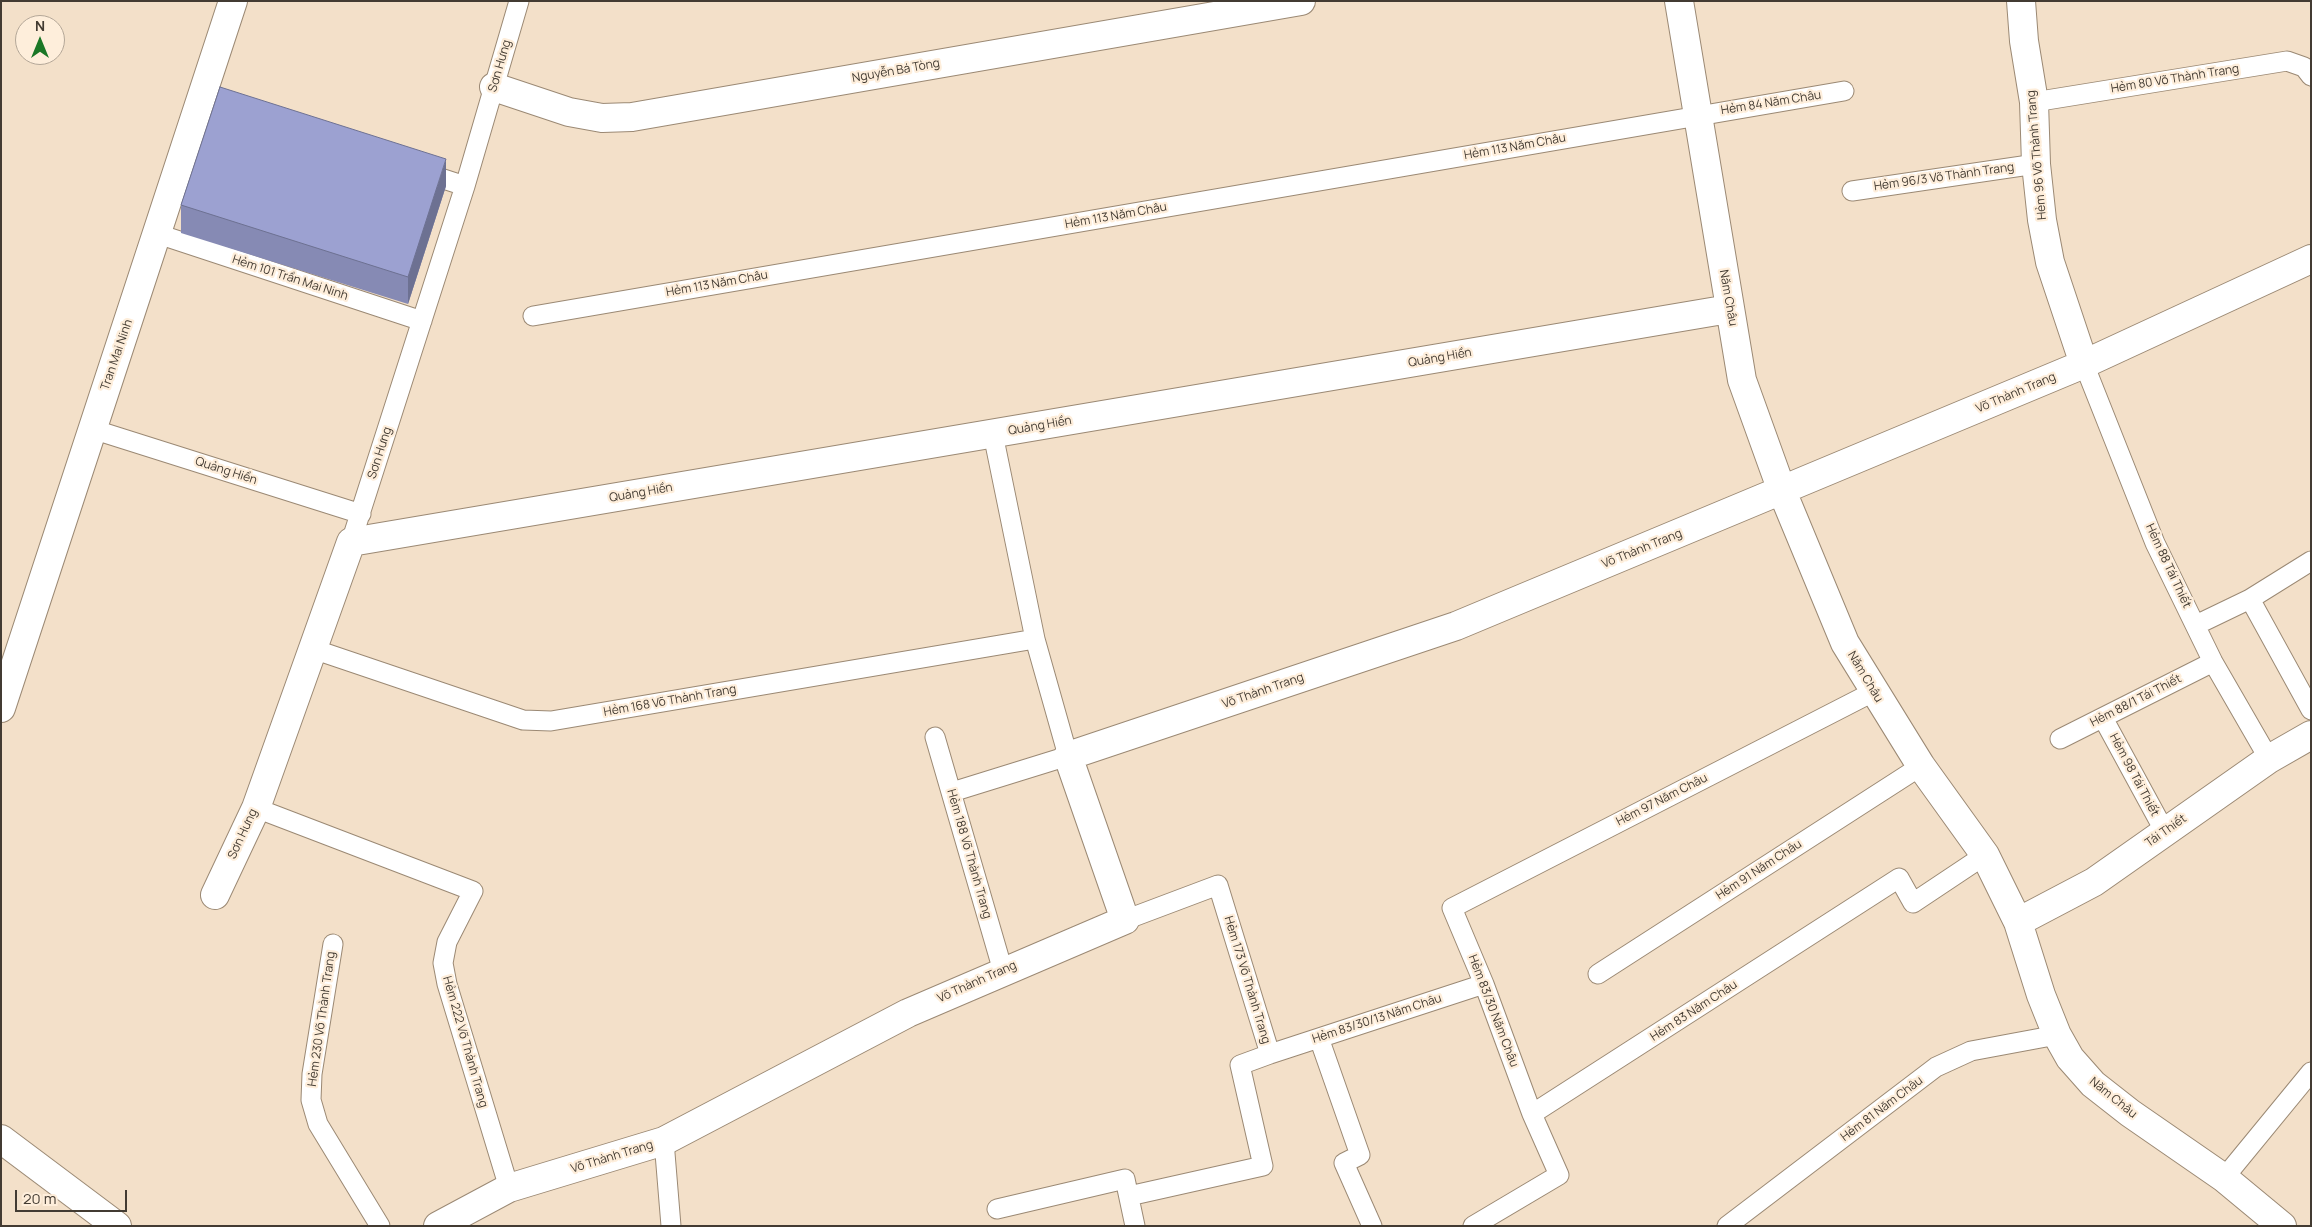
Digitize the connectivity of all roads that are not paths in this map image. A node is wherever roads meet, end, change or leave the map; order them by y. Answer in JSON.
{"nodes":[{"id":1,"x":233,"y":1,"type":"edge"},
{"id":2,"x":519,"y":1,"type":"edge"},
{"id":3,"x":1301,"y":1,"type":"edge"},
{"id":4,"x":1679,"y":1,"type":"edge"},
{"id":5,"x":2021,"y":1,"type":"edge"},
{"id":6,"x":2311,"y":76,"type":"edge"},
{"id":7,"x":494,"y":87,"type":"junction"},
{"id":8,"x":1844,"y":91,"type":"dead end"},
{"id":9,"x":2034,"y":102,"type":"junction"},
{"id":10,"x":1698,"y":115,"type":"junction"},
{"id":11,"x":2036,"y":164,"type":"junction"},
{"id":12,"x":408,"y":168,"type":"edge"},
{"id":13,"x":465,"y":186,"type":"junction"},
{"id":14,"x":1852,"y":190,"type":"dead end"},
{"id":15,"x":158,"y":234,"type":"junction"},
{"id":16,"x":2311,"y":258,"type":"edge"},
{"id":17,"x":1730,"y":309,"type":"junction"},
{"id":18,"x":533,"y":316,"type":"dead end"},
{"id":19,"x":422,"y":320,"type":"junction"},
{"id":20,"x":2084,"y":364,"type":"junction"},
{"id":21,"x":92,"y":429,"type":"junction"},
{"id":22,"x":993,"y":434,"type":"junction"},
{"id":23,"x":1782,"y":492,"type":"junction"},
{"id":24,"x":360,"y":514,"type":"junction"},
{"id":25,"x":351,"y":542,"type":"junction"},
{"id":26,"x":2311,"y":561,"type":"edge"},
{"id":27,"x":2250,"y":599,"type":"junction"},
{"id":28,"x":2196,"y":625,"type":"junction"},
{"id":29,"x":1035,"y":639,"type":"junction"},
{"id":30,"x":313,"y":649,"type":"junction"},
{"id":31,"x":2212,"y":662,"type":"junction"},
{"id":32,"x":1873,"y":692,"type":"junction"},
{"id":33,"x":1,"y":708,"type":"edge"},
{"id":34,"x":2311,"y":710,"type":"edge"},
{"id":35,"x":2103,"y":718,"type":"junction"},
{"id":36,"x":2311,"y":735,"type":"edge"},
{"id":37,"x":935,"y":737,"type":"dead end"},
{"id":38,"x":2060,"y":739,"type":"dead end"},
{"id":39,"x":1068,"y":756,"type":"junction"},
{"id":40,"x":2269,"y":759,"type":"junction"},
{"id":41,"x":1921,"y":766,"type":"junction"},
{"id":42,"x":952,"y":792,"type":"junction"},
{"id":43,"x":256,"y":808,"type":"junction"},
{"id":44,"x":2165,"y":832,"type":"junction"},
{"id":45,"x":1985,"y":855,"type":"junction"},
{"id":46,"x":215,"y":895,"type":"dead end"},
{"id":47,"x":1452,"y":908,"type":"joint"},
{"id":48,"x":1125,"y":920,"type":"junction"},
{"id":49,"x":2018,"y":922,"type":"junction"},
{"id":50,"x":333,"y":944,"type":"dead end"},
{"id":51,"x":1003,"y":971,"type":"junction"},
{"id":52,"x":1598,"y":974,"type":"dead end"},
{"id":53,"x":1484,"y":984,"type":"junction"},
{"id":54,"x":2057,"y":1034,"type":"junction"},
{"id":55,"x":1319,"y":1038,"type":"junction"},
{"id":56,"x":1270,"y":1054,"type":"junction"},
{"id":57,"x":2311,"y":1072,"type":"edge"},
{"id":58,"x":1532,"y":1114,"type":"junction"},
{"id":59,"x":1,"y":1139,"type":"edge"},
{"id":60,"x":664,"y":1141,"type":"junction"},
{"id":61,"x":2224,"y":1178,"type":"junction"},
{"id":62,"x":509,"y":1188,"type":"junction"},
{"id":63,"x":1129,"y":1196,"type":"junction"},
{"id":64,"x":997,"y":1209,"type":"dead end"},
{"id":65,"x":117,"y":1226,"type":"edge"},
{"id":66,"x":380,"y":1226,"type":"edge"},
{"id":67,"x":438,"y":1226,"type":"edge"},
{"id":68,"x":670,"y":1226,"type":"edge"},
{"id":69,"x":1135,"y":1226,"type":"edge"},
{"id":70,"x":1372,"y":1226,"type":"edge"},
{"id":71,"x":1473,"y":1226,"type":"edge"},
{"id":72,"x":1727,"y":1226,"type":"edge"},
{"id":73,"x":2282,"y":1226,"type":"edge"}],
"edges":[{"from":1,"to":15,"type":"street","name":"Tran Mai Ninh"},
{"from":2,"to":7,"type":"lane","name":"Sơn Hưng"},
{"from":3,"to":7,"type":"street","name":"Nguyễn Bá Tòng"},
{"from":4,"to":10,"type":"street","name":"Năm Châu"},
{"from":5,"to":9,"type":"street","name":"Hẻm 96 Võ Thành Trang"},
{"from":6,"to":9,"type":"lane","name":"Hẻm 80 Võ Thành Trang"},
{"from":7,"to":13,"type":"lane","name":"Sơn Hưng"},
{"from":8,"to":10,"type":"lane","name":"Hẻm 84 Năm Châu"},
{"from":9,"to":11,"type":"street","name":"Hẻm 96 Võ Thành Trang"},
{"from":10,"to":17,"type":"street","name":"Năm Châu"},
{"from":10,"to":18,"type":"lane","name":"Hẻm 113 Năm Châu"},
{"from":11,"to":14,"type":"lane","name":"Hẻm 96/3 Võ Thành Trang"},
{"from":11,"to":20,"type":"street","name":"Hẻm 96 Võ Thành Trang"},
{"from":12,"to":13,"type":"lane"},
{"from":13,"to":19,"type":"lane","name":"Sơn Hưng"},
{"from":15,"to":19,"type":"lane","name":"Hẻm 101 Trần Mai Ninh"},
{"from":15,"to":21,"type":"street","name":"Tran Mai Ninh"},
{"from":16,"to":20,"type":"street","name":"Võ Thành Trang"},
{"from":17,"to":22,"type":"street","name":"Quảng Hiền"},
{"from":17,"to":23,"type":"street","name":"Năm Châu"},
{"from":19,"to":24,"type":"lane","name":"Sơn Hưng"},
{"from":20,"to":23,"type":"street","name":"Võ Thành Trang"},
{"from":20,"to":28,"type":"lane","name":"Hẻm 88 Tái Thiết"},
{"from":21,"to":24,"type":"lane","name":"Quảng Hiền"},
{"from":21,"to":33,"type":"street","name":"Tran Mai Ninh"},
{"from":22,"to":25,"type":"street","name":"Quảng Hiền"},
{"from":22,"to":29,"type":"lane"},
{"from":23,"to":32,"type":"street","name":"Năm Châu"},
{"from":23,"to":39,"type":"street","name":"Võ Thành Trang"},
{"from":24,"to":25,"type":"lane","name":"Sơn Hưng"},
{"from":25,"to":30,"type":"street","name":"Sơn Hưng"},
{"from":26,"to":27,"type":"lane"},
{"from":27,"to":28,"type":"lane"},
{"from":27,"to":34,"type":"lane"},
{"from":28,"to":31,"type":"lane","name":"Hẻm 88 Tái Thiết"},
{"from":29,"to":30,"type":"lane","name":"Hẻm 168 Võ Thành Trang"},
{"from":29,"to":39,"type":"lane"},
{"from":30,"to":43,"type":"street","name":"Sơn Hưng"},
{"from":31,"to":35,"type":"lane","name":"Hẻm 88/1 Tái Thiết"},
{"from":31,"to":40,"type":"lane","name":"Hẻm 88 Tái Thiết"},
{"from":32,"to":41,"type":"street","name":"Năm Châu"},
{"from":32,"to":47,"type":"lane","name":"Hẻm 97 Năm Châu"},
{"from":35,"to":38,"type":"lane","name":"Hẻm 88/1 Tái Thiết"},
{"from":35,"to":44,"type":"lane","name":"Hẻm 98 Tái Thiết"},
{"from":36,"to":40,"type":"street","name":"Tái Thiết"},
{"from":37,"to":42,"type":"lane","name":"Hẻm 188 Võ Thành Trang"},
{"from":39,"to":42,"type":"lane"},
{"from":39,"to":48,"type":"street"},
{"from":40,"to":44,"type":"street","name":"Tái Thiết"},
{"from":41,"to":45,"type":"street","name":"Năm Châu"},
{"from":41,"to":52,"type":"lane","name":"Hẻm 91 Năm Châu"},
{"from":42,"to":51,"type":"lane","name":"Hẻm 188 Võ Thành Trang"},
{"from":43,"to":46,"type":"street","name":"Sơn Hưng"},
{"from":43,"to":62,"type":"lane","name":"Hẻm 222 Võ Thành Trang"},
{"from":44,"to":49,"type":"street","name":"Tái Thiết"},
{"from":45,"to":49,"type":"street","name":"Năm Châu"},
{"from":45,"to":58,"type":"lane","name":"Hẻm 83 Năm Châu"},
{"from":47,"to":53,"type":"lane","name":"Hẻm 83/30 Năm Châu"},
{"from":48,"to":51,"type":"street","name":"Võ Thành Trang"},
{"from":48,"to":56,"type":"lane","name":"Hẻm 173 Võ Thành Trang"},
{"from":49,"to":54,"type":"street","name":"Năm Châu"},
{"from":50,"to":66,"type":"lane","name":"Hẻm 230 Võ Thành Trang"},
{"from":51,"to":60,"type":"street","name":"Võ Thành Trang"},
{"from":53,"to":55,"type":"lane","name":"Hẻm 83/30/13 Năm Châu"},
{"from":53,"to":58,"type":"lane","name":"Hẻm 83/30 Năm Châu"},
{"from":54,"to":61,"type":"street","name":"Năm Châu"},
{"from":54,"to":72,"type":"lane","name":"Hẻm 81 Năm Châu"},
{"from":55,"to":56,"type":"lane","name":"Hẻm 83/30/13 Năm Châu"},
{"from":55,"to":70,"type":"lane"},
{"from":56,"to":63,"type":"lane","name":"Hẻm 173 Võ Thành Trang"},
{"from":57,"to":61,"type":"lane"},
{"from":58,"to":71,"type":"lane"},
{"from":59,"to":65,"type":"street"},
{"from":60,"to":62,"type":"street","name":"Võ Thành Trang"},
{"from":60,"to":68,"type":"lane"},
{"from":61,"to":73,"type":"street","name":"Năm Châu"},
{"from":62,"to":67,"type":"street","name":"Võ Thành Trang"},
{"from":63,"to":64,"type":"lane"},
{"from":63,"to":69,"type":"lane"}]}
